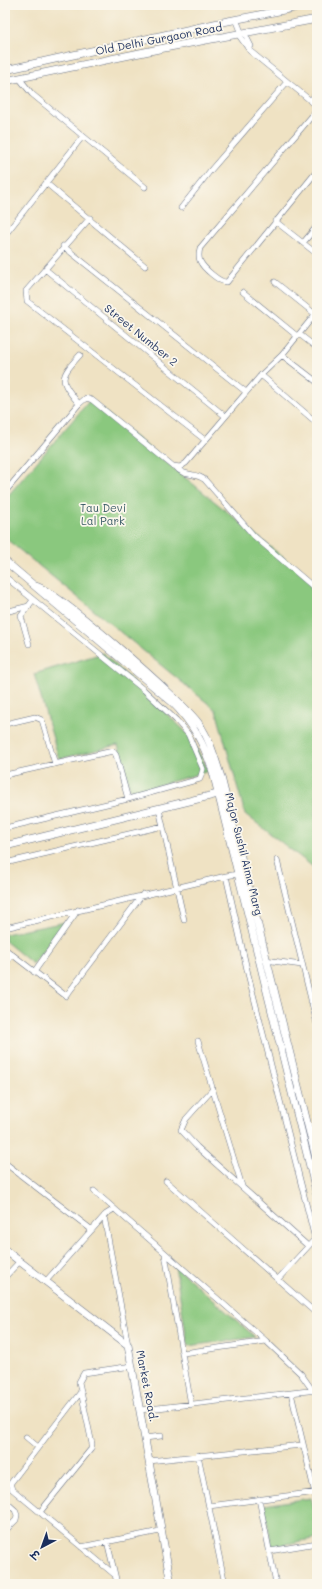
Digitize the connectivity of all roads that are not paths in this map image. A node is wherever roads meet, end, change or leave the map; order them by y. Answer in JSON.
{"nodes":[{"id":1,"x":310,"y":5,"type":"edge"},
{"id":2,"x":236,"y":19,"type":"junction"},
{"id":3,"x":317,"y":19,"type":"edge"},
{"id":4,"x":242,"y":34,"type":"junction"},
{"id":5,"x":5,"y":70,"type":"edge"},
{"id":6,"x":19,"y":78,"type":"junction"},
{"id":7,"x":5,"y":81,"type":"edge"},
{"id":8,"x":287,"y":82,"type":"junction"},
{"id":9,"x":317,"y":93,"type":"edge"},
{"id":10,"x":310,"y":101,"type":"junction"},
{"id":11,"x":317,"y":106,"type":"edge"},
{"id":12,"x":317,"y":110,"type":"edge"},
{"id":13,"x":83,"y":136,"type":"junction"},
{"id":14,"x":317,"y":171,"type":"edge"},
{"id":15,"x":46,"y":183,"type":"junction"},
{"id":16,"x":145,"y":187,"type":"dead end"},
{"id":17,"x":181,"y":208,"type":"dead end"},
{"id":18,"x":90,"y":218,"type":"junction"},
{"id":19,"x":275,"y":220,"type":"junction"},
{"id":20,"x":317,"y":226,"type":"edge"},
{"id":21,"x":5,"y":235,"type":"edge"},
{"id":22,"x":303,"y":243,"type":"junction"},
{"id":23,"x":63,"y":246,"type":"junction"},
{"id":24,"x":317,"y":254,"type":"edge"},
{"id":25,"x":145,"y":266,"type":"dead end"},
{"id":26,"x":45,"y":269,"type":"junction"},
{"id":27,"x":275,"y":282,"type":"dead end"},
{"id":28,"x":243,"y":292,"type":"dead end"},
{"id":29,"x":315,"y":316,"type":"edge"},
{"id":30,"x":298,"y":335,"type":"junction"},
{"id":31,"x":317,"y":348,"type":"edge"},
{"id":32,"x":80,"y":355,"type":"dead end"},
{"id":33,"x":282,"y":355,"type":"junction"},
{"id":34,"x":261,"y":375,"type":"junction"},
{"id":35,"x":317,"y":382,"type":"edge"},
{"id":36,"x":246,"y":392,"type":"junction"},
{"id":37,"x":79,"y":404,"type":"junction"},
{"id":38,"x":225,"y":416,"type":"junction"},
{"id":39,"x":317,"y":423,"type":"edge"},
{"id":40,"x":204,"y":440,"type":"junction"},
{"id":41,"x":176,"y":467,"type":"junction"},
{"id":42,"x":5,"y":492,"type":"edge"},
{"id":43,"x":5,"y":561,"type":"edge"},
{"id":44,"x":6,"y":578,"type":"edge"},
{"id":45,"x":317,"y":590,"type":"edge"},
{"id":46,"x":33,"y":600,"type":"junction"},
{"id":47,"x":30,"y":606,"type":"junction"},
{"id":48,"x":5,"y":612,"type":"edge"},
{"id":49,"x":29,"y":644,"type":"dead end"},
{"id":50,"x":5,"y":724,"type":"edge"},
{"id":51,"x":54,"y":764,"type":"junction"},
{"id":52,"x":5,"y":775,"type":"edge"},
{"id":53,"x":221,"y":793,"type":"junction"},
{"id":54,"x":128,"y":799,"type":"junction"},
{"id":55,"x":159,"y":809,"type":"junction"},
{"id":56,"x":163,"y":826,"type":"junction"},
{"id":57,"x":5,"y":828,"type":"edge"},
{"id":58,"x":5,"y":846,"type":"edge"},
{"id":59,"x":277,"y":860,"type":"dead end"},
{"id":60,"x":5,"y":863,"type":"edge"},
{"id":61,"x":238,"y":874,"type":"junction"},
{"id":62,"x":226,"y":876,"type":"junction"},
{"id":63,"x":177,"y":887,"type":"junction"},
{"id":64,"x":143,"y":894,"type":"junction"},
{"id":65,"x":78,"y":910,"type":"junction"},
{"id":66,"x":184,"y":920,"type":"dead end"},
{"id":67,"x":5,"y":928,"type":"edge"},
{"id":68,"x":5,"y":950,"type":"edge"},
{"id":69,"x":12,"y":955,"type":"junction"},
{"id":70,"x":265,"y":960,"type":"junction"},
{"id":71,"x":5,"y":964,"type":"edge"},
{"id":72,"x":302,"y":965,"type":"junction"},
{"id":73,"x":34,"y":972,"type":"junction"},
{"id":74,"x":317,"y":1000,"type":"edge"},
{"id":75,"x":311,"y":1001,"type":"junction"},
{"id":76,"x":317,"y":1024,"type":"edge"},
{"id":77,"x":198,"y":1041,"type":"dead end"},
{"id":78,"x":213,"y":1089,"type":"junction"},
{"id":79,"x":317,"y":1162,"type":"edge"},
{"id":80,"x":5,"y":1163,"type":"edge"},
{"id":81,"x":166,"y":1181,"type":"dead end"},
{"id":82,"x":242,"y":1187,"type":"junction"},
{"id":83,"x":94,"y":1190,"type":"dead end"},
{"id":84,"x":317,"y":1195,"type":"edge"},
{"id":85,"x":114,"y":1209,"type":"junction"},
{"id":86,"x":104,"y":1216,"type":"junction"},
{"id":87,"x":92,"y":1230,"type":"junction"},
{"id":88,"x":316,"y":1235,"type":"edge"},
{"id":89,"x":308,"y":1246,"type":"junction"},
{"id":90,"x":317,"y":1246,"type":"edge"},
{"id":91,"x":5,"y":1250,"type":"edge"},
{"id":92,"x":165,"y":1254,"type":"junction"},
{"id":93,"x":20,"y":1261,"type":"junction"},
{"id":94,"x":5,"y":1277,"type":"edge"},
{"id":95,"x":278,"y":1279,"type":"junction"},
{"id":96,"x":46,"y":1281,"type":"junction"},
{"id":97,"x":317,"y":1314,"type":"edge"},
{"id":98,"x":266,"y":1341,"type":"junction"},
{"id":99,"x":128,"y":1345,"type":"junction"},
{"id":100,"x":183,"y":1353,"type":"junction"},
{"id":101,"x":132,"y":1366,"type":"junction"},
{"id":102,"x":315,"y":1390,"type":"edge"},
{"id":103,"x":80,"y":1393,"type":"junction"},
{"id":104,"x":291,"y":1393,"type":"junction"},
{"id":105,"x":191,"y":1405,"type":"junction"},
{"id":106,"x":140,"y":1410,"type":"junction"},
{"id":107,"x":161,"y":1436,"type":"dead end"},
{"id":108,"x":26,"y":1437,"type":"dead end"},
{"id":109,"x":145,"y":1438,"type":"junction"},
{"id":110,"x":302,"y":1445,"type":"junction"},
{"id":111,"x":38,"y":1447,"type":"junction"},
{"id":112,"x":198,"y":1455,"type":"junction"},
{"id":113,"x":149,"y":1461,"type":"junction"},
{"id":114,"x":316,"y":1492,"type":"edge"},
{"id":115,"x":259,"y":1499,"type":"junction"},
{"id":116,"x":5,"y":1501,"type":"edge"},
{"id":117,"x":317,"y":1502,"type":"edge"},
{"id":118,"x":209,"y":1506,"type":"junction"},
{"id":119,"x":40,"y":1512,"type":"junction"},
{"id":120,"x":5,"y":1531,"type":"edge"},
{"id":121,"x":160,"y":1531,"type":"junction"},
{"id":122,"x":108,"y":1541,"type":"junction"},
{"id":123,"x":317,"y":1543,"type":"edge"},
{"id":124,"x":82,"y":1547,"type":"junction"},
{"id":125,"x":270,"y":1551,"type":"junction"},
{"id":126,"x":171,"y":1584,"type":"edge"},
{"id":127,"x":225,"y":1584,"type":"edge"},
{"id":128,"x":276,"y":1584,"type":"edge"}],
"edges":[{"from":1,"to":2,"type":"street","name":"Old Delhi Gurgaon Road"},
{"from":2,"to":4,"type":"street"},
{"from":2,"to":5,"type":"street","name":"Old Delhi Gurgaon Road"},
{"from":3,"to":4,"type":"street","name":"Old Delhi Gurgaon Road"},
{"from":4,"to":6,"type":"street","name":"Old Delhi Gurgaon Road"},
{"from":4,"to":8,"type":"street"},
{"from":6,"to":7,"type":"street","name":"Old Delhi Gurgaon Road"},
{"from":6,"to":13,"type":"street"},
{"from":8,"to":10,"type":"street"},
{"from":8,"to":17,"type":"street"},
{"from":9,"to":10,"type":"street"},
{"from":10,"to":11,"type":"street"},
{"from":12,"to":19,"type":"street"},
{"from":13,"to":15,"type":"street"},
{"from":13,"to":16,"type":"street"},
{"from":14,"to":19,"type":"street"},
{"from":15,"to":18,"type":"street"},
{"from":15,"to":21,"type":"street"},
{"from":18,"to":23,"type":"street"},
{"from":18,"to":25,"type":"street"},
{"from":19,"to":22,"type":"street"},
{"from":20,"to":22,"type":"street"},
{"from":22,"to":24,"type":"street"},
{"from":23,"to":26,"type":"street"},
{"from":23,"to":36,"type":"street"},
{"from":26,"to":38,"type":"street","name":"Street Number 2"},
{"from":26,"to":40,"type":"street"},
{"from":27,"to":29,"type":"street"},
{"from":28,"to":30,"type":"street"},
{"from":29,"to":30,"type":"street"},
{"from":30,"to":31,"type":"street"},
{"from":30,"to":33,"type":"street"},
{"from":32,"to":37,"type":"street"},
{"from":33,"to":34,"type":"street"},
{"from":33,"to":35,"type":"street"},
{"from":34,"to":36,"type":"street"},
{"from":34,"to":39,"type":"street"},
{"from":36,"to":38,"type":"street"},
{"from":37,"to":41,"type":"street"},
{"from":37,"to":42,"type":"street"},
{"from":38,"to":40,"type":"street"},
{"from":40,"to":41,"type":"street"},
{"from":41,"to":45,"type":"street"},
{"from":43,"to":53,"type":"street","name":"Major Sushil Aima Marg"},
{"from":44,"to":46,"type":"street"},
{"from":46,"to":47,"type":"street"},
{"from":46,"to":54,"type":"street"},
{"from":47,"to":48,"type":"street"},
{"from":47,"to":49,"type":"street"},
{"from":50,"to":51,"type":"street"},
{"from":51,"to":52,"type":"street"},
{"from":51,"to":54,"type":"street"},
{"from":53,"to":55,"type":"street"},
{"from":53,"to":61,"type":"street","name":"Major Sushil Aima Marg"},
{"from":53,"to":70,"type":"street","name":"Major Sushil Aima Marg"},
{"from":54,"to":57,"type":"street"},
{"from":55,"to":56,"type":"street"},
{"from":55,"to":58,"type":"street"},
{"from":56,"to":60,"type":"street"},
{"from":56,"to":63,"type":"street"},
{"from":59,"to":72,"type":"street"},
{"from":61,"to":62,"type":"street"},
{"from":61,"to":84,"type":"street","name":"Major Sushil Aima Marg"},
{"from":62,"to":63,"type":"street"},
{"from":62,"to":88,"type":"street"},
{"from":63,"to":64,"type":"street"},
{"from":63,"to":66,"type":"street"},
{"from":64,"to":65,"type":"street"},
{"from":64,"to":73,"type":"street"},
{"from":65,"to":67,"type":"street"},
{"from":65,"to":73,"type":"street"},
{"from":68,"to":69,"type":"street"},
{"from":69,"to":71,"type":"street"},
{"from":69,"to":73,"type":"street"},
{"from":70,"to":72,"type":"street"},
{"from":70,"to":79,"type":"street","name":"Major Sushil Aima Marg"},
{"from":72,"to":75,"type":"street"},
{"from":74,"to":75,"type":"street"},
{"from":75,"to":76,"type":"street"},
{"from":77,"to":78,"type":"street"},
{"from":78,"to":82,"type":"street"},
{"from":78,"to":82,"type":"street"},
{"from":80,"to":87,"type":"street"},
{"from":81,"to":95,"type":"street"},
{"from":82,"to":89,"type":"street"},
{"from":83,"to":85,"type":"street"},
{"from":85,"to":86,"type":"street"},
{"from":85,"to":92,"type":"street"},
{"from":86,"to":87,"type":"street"},
{"from":86,"to":99,"type":"street"},
{"from":87,"to":96,"type":"street"},
{"from":88,"to":89,"type":"street"},
{"from":88,"to":90,"type":"street"},
{"from":89,"to":95,"type":"street"},
{"from":91,"to":93,"type":"street","name":"Market Road."},
{"from":92,"to":98,"type":"street"},
{"from":92,"to":100,"type":"street"},
{"from":93,"to":94,"type":"street"},
{"from":93,"to":96,"type":"street","name":"Market Road."},
{"from":95,"to":97,"type":"street"},
{"from":96,"to":99,"type":"street","name":"Market Road."},
{"from":98,"to":100,"type":"street"},
{"from":98,"to":102,"type":"street"},
{"from":99,"to":101,"type":"street","name":"Market Road."},
{"from":100,"to":105,"type":"street"},
{"from":101,"to":103,"type":"street"},
{"from":101,"to":106,"type":"street","name":"Market Road."},
{"from":102,"to":104,"type":"street"},
{"from":103,"to":111,"type":"street"},
{"from":103,"to":119,"type":"street"},
{"from":104,"to":105,"type":"street"},
{"from":104,"to":110,"type":"street"},
{"from":105,"to":106,"type":"street"},
{"from":106,"to":109,"type":"street","name":"Market Road."},
{"from":107,"to":109,"type":"street"},
{"from":108,"to":111,"type":"street"},
{"from":109,"to":113,"type":"street","name":"Market Road."},
{"from":110,"to":112,"type":"street"},
{"from":110,"to":114,"type":"street"},
{"from":111,"to":119,"type":"street"},
{"from":112,"to":113,"type":"street"},
{"from":112,"to":118,"type":"street"},
{"from":113,"to":121,"type":"street","name":"Market Road."},
{"from":114,"to":115,"type":"street"},
{"from":114,"to":117,"type":"street"},
{"from":115,"to":118,"type":"street"},
{"from":115,"to":125,"type":"street"},
{"from":116,"to":120,"type":"street"},
{"from":118,"to":127,"type":"street"},
{"from":119,"to":124,"type":"street"},
{"from":121,"to":122,"type":"street"},
{"from":121,"to":126,"type":"street","name":"Market Road."},
{"from":122,"to":124,"type":"street"},
{"from":122,"to":124,"type":"street"},
{"from":123,"to":125,"type":"street"},
{"from":125,"to":128,"type":"street"}]}
